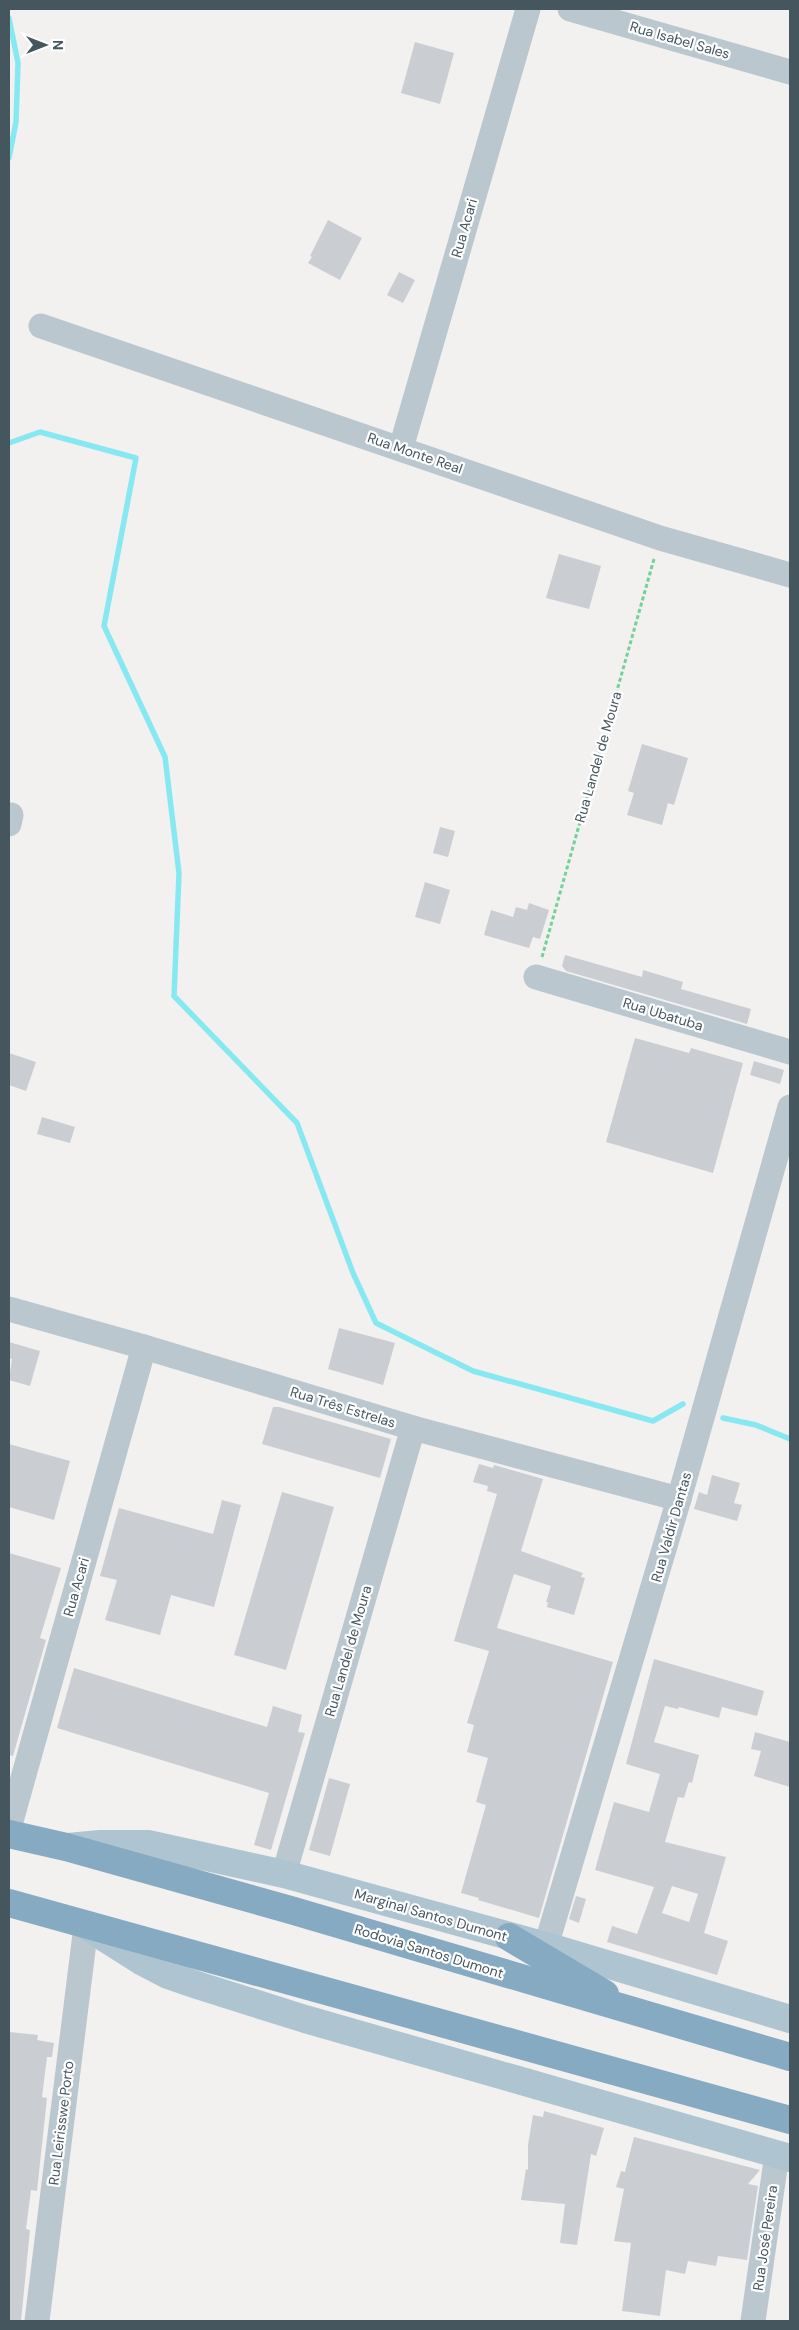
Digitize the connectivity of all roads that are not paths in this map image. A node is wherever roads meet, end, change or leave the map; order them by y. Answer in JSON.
{"nodes":[{"id":1,"x":528,"y":9,"type":"edge"},
{"id":2,"x":570,"y":9,"type":"edge"},
{"id":3,"x":790,"y":72,"type":"edge"},
{"id":4,"x":41,"y":326,"type":"dead end"},
{"id":5,"x":401,"y":448,"type":"junction"},
{"id":6,"x":790,"y":575,"type":"edge"},
{"id":7,"x":536,"y":977,"type":"road end"},
{"id":8,"x":790,"y":1052,"type":"edge"},
{"id":9,"x":790,"y":1107,"type":"edge"},
{"id":10,"x":9,"y":1309,"type":"edge"},
{"id":11,"x":144,"y":1347,"type":"junction"},
{"id":12,"x":413,"y":1428,"type":"junction"},
{"id":13,"x":679,"y":1499,"type":"junction"},
{"id":14,"x":9,"y":1828,"type":"edge"},
{"id":15,"x":9,"y":1834,"type":"edge"},
{"id":16,"x":66,"y":1847,"type":"junction"},
{"id":17,"x":284,"y":1874,"type":"junction"},
{"id":18,"x":9,"y":1903,"type":"edge"},
{"id":19,"x":86,"y":1926,"type":"junction"},
{"id":20,"x":509,"y":1937,"type":"junction"},
{"id":21,"x":546,"y":1946,"type":"junction"},
{"id":22,"x":631,"y":2011,"type":"junction"},
{"id":23,"x":790,"y":2019,"type":"edge"},
{"id":24,"x":790,"y":2057,"type":"edge"},
{"id":25,"x":790,"y":2120,"type":"edge"},
{"id":26,"x":784,"y":2156,"type":"edge"},
{"id":27,"x":37,"y":2321,"type":"edge"},
{"id":28,"x":753,"y":2321,"type":"edge"}],
"edges":[{"from":1,"to":5,"type":"street","name":"Rua Acari"},
{"from":2,"to":3,"type":"street","name":"Rua Isabel Sales"},
{"from":4,"to":5,"type":"street","name":"Rua Monte Real"},
{"from":5,"to":6,"type":"street","name":"Rua Monte Real"},
{"from":7,"to":8,"type":"street","name":"Rua Ubatuba"},
{"from":9,"to":13,"type":"street","name":"Rua Valdir Dantas"},
{"from":10,"to":11,"type":"street","name":"Rua Três Estrelas"},
{"from":11,"to":12,"type":"street","name":"Rua Três Estrelas"},
{"from":11,"to":14,"type":"street","name":"Rua Acari"},
{"from":12,"to":13,"type":"street","name":"Rua Três Estrelas"},
{"from":12,"to":17,"type":"street","name":"Rua Landel de Moura"},
{"from":13,"to":21,"type":"street","name":"Rua Valdir Dantas"},
{"from":15,"to":16,"type":"highway","name":"Rodovia Santos Dumont"},
{"from":16,"to":17,"type":"main road","name":"Marginal Santos Dumont"},
{"from":16,"to":22,"type":"highway","name":"Rodovia Santos Dumont"},
{"from":17,"to":20,"type":"main road","name":"Marginal Santos Dumont"},
{"from":18,"to":19,"type":"highway"},
{"from":19,"to":25,"type":"highway"},
{"from":19,"to":26,"type":"main road"},
{"from":19,"to":27,"type":"street","name":"Rua Leirisswe Porto"},
{"from":20,"to":21,"type":"main road","name":"Marginal Santos Dumont"},
{"from":20,"to":22,"type":"highway"},
{"from":21,"to":23,"type":"main road","name":"Marginal Santos Dumont"},
{"from":22,"to":24,"type":"highway","name":"Rodovia Santos Dumont"},
{"from":26,"to":28,"type":"street","name":"Rua José Pereira"}]}
